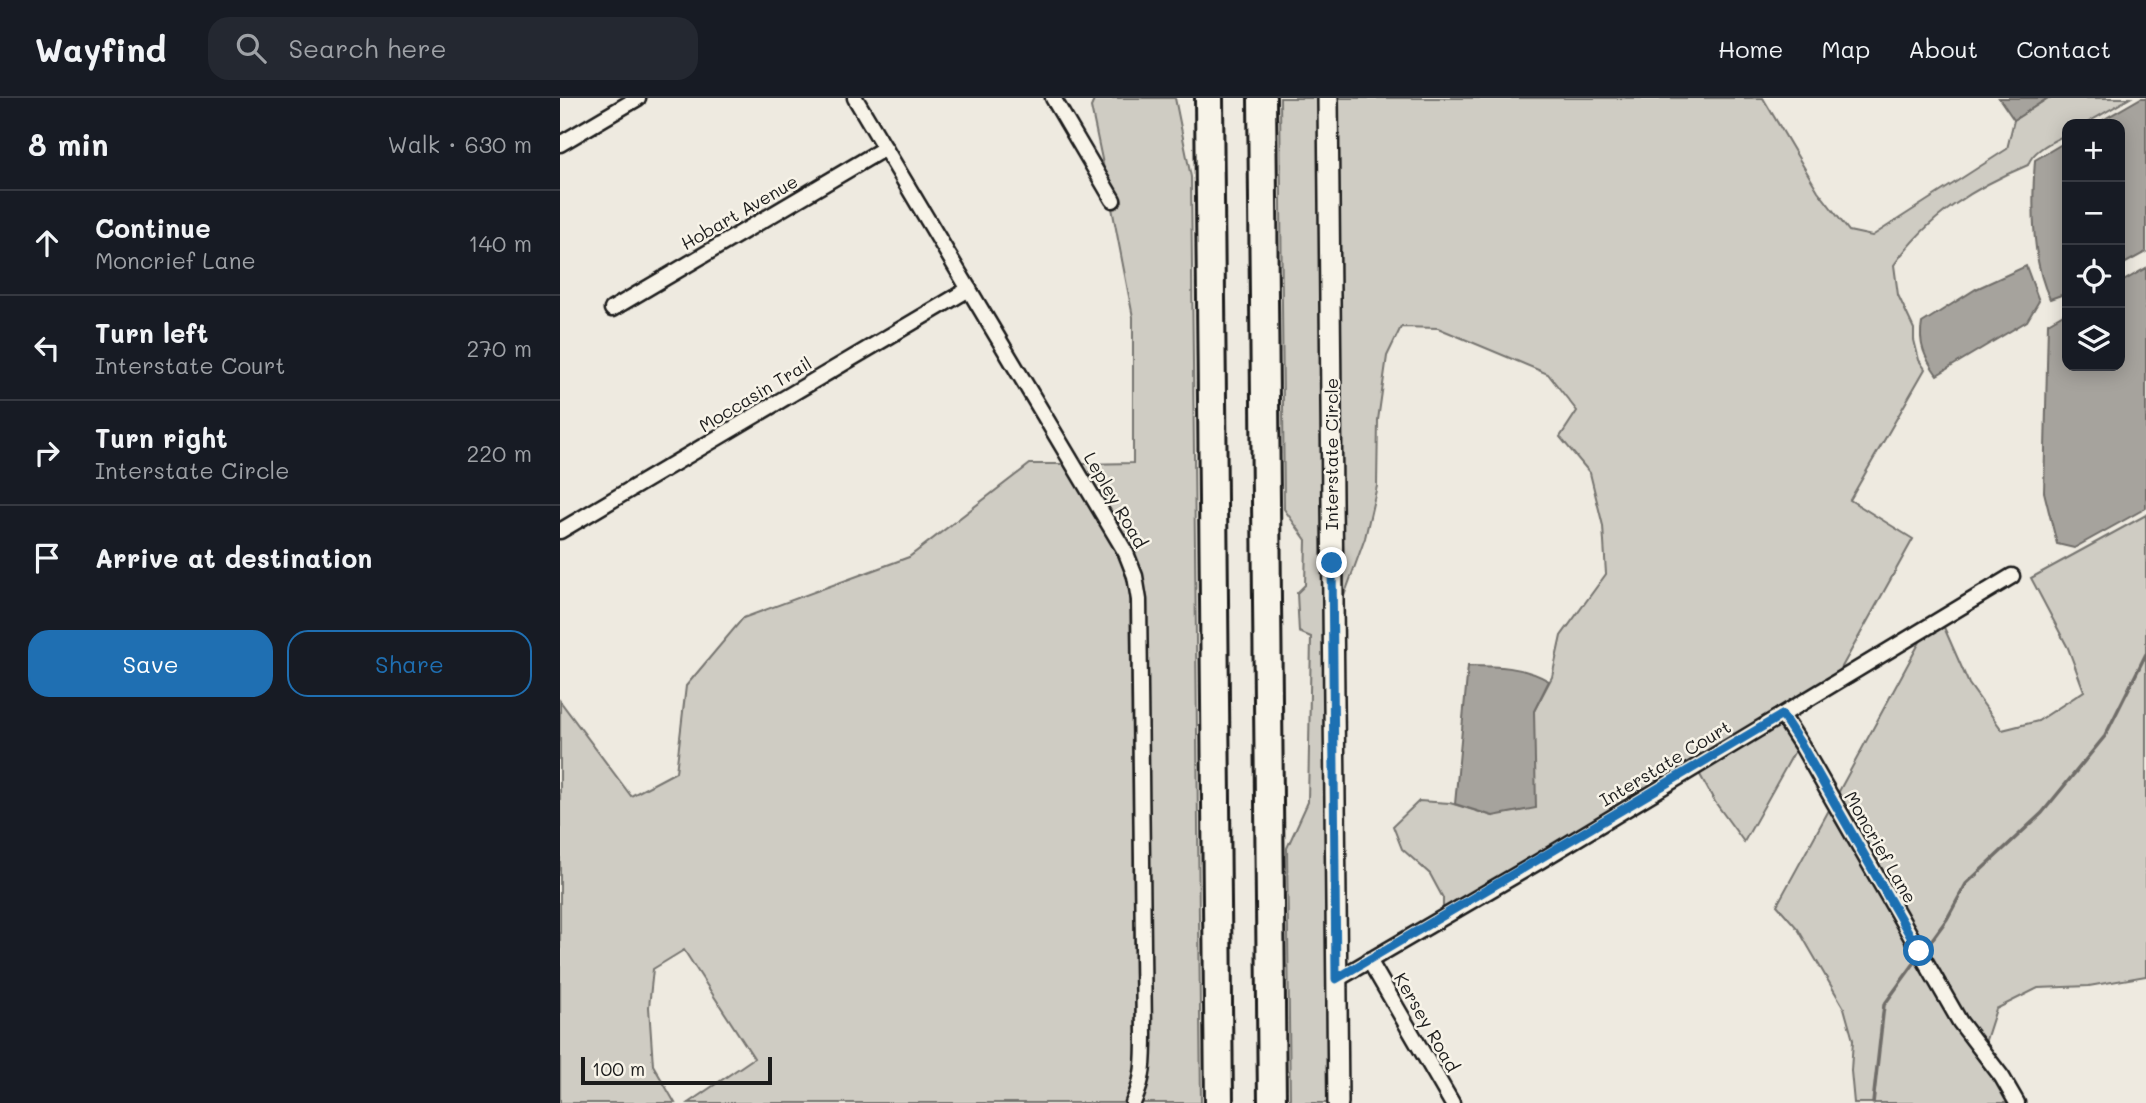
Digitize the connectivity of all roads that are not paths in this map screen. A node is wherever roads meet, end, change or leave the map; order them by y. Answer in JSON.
{"nodes":[{"id":1,"x":638,"y":98,"type":"edge"},
{"id":2,"x":855,"y":98,"type":"edge"},
{"id":3,"x":1054,"y":98,"type":"edge"},
{"id":4,"x":1209,"y":98,"type":"edge"},
{"id":5,"x":1262,"y":98,"type":"edge"},
{"id":6,"x":1328,"y":98,"type":"edge"},
{"id":7,"x":560,"y":144,"type":"edge"},
{"id":8,"x":885,"y":148,"type":"junction"},
{"id":9,"x":1113,"y":200,"type":"dead end"},
{"id":10,"x":969,"y":289,"type":"junction"},
{"id":11,"x":612,"y":309,"type":"dead end"},
{"id":12,"x":560,"y":531,"type":"edge"},
{"id":13,"x":2012,"y":576,"type":"dead end"},
{"id":14,"x":1782,"y":715,"type":"junction"},
{"id":15,"x":1369,"y":960,"type":"junction"},
{"id":16,"x":1336,"y":979,"type":"junction"},
{"id":17,"x":1133,"y":1103,"type":"edge"},
{"id":18,"x":1219,"y":1103,"type":"edge"},
{"id":19,"x":1272,"y":1103,"type":"edge"},
{"id":20,"x":1338,"y":1103,"type":"edge"},
{"id":21,"x":1452,"y":1103,"type":"edge"},
{"id":22,"x":2017,"y":1103,"type":"edge"}],
"edges":[{"from":1,"to":7,"type":"street"},
{"from":2,"to":8,"type":"street","name":"Lepley Road"},
{"from":3,"to":9,"type":"street"},
{"from":4,"to":18,"type":"highway"},
{"from":5,"to":19,"type":"highway"},
{"from":6,"to":16,"type":"street","name":"Interstate Circle"},
{"from":8,"to":10,"type":"street","name":"Lepley Road"},
{"from":8,"to":11,"type":"street","name":"Hobart Avenue"},
{"from":10,"to":12,"type":"street","name":"Moccasin Trail"},
{"from":10,"to":17,"type":"street","name":"Lepley Road"},
{"from":13,"to":14,"type":"street","name":"Interstate Court"},
{"from":14,"to":15,"type":"street","name":"Interstate Court"},
{"from":14,"to":22,"type":"street","name":"Moncrief Lane"},
{"from":15,"to":16,"type":"street","name":"Interstate Court"},
{"from":15,"to":21,"type":"street","name":"Kersey Road"},
{"from":16,"to":20,"type":"street","name":"Interstate Circle"}]}
